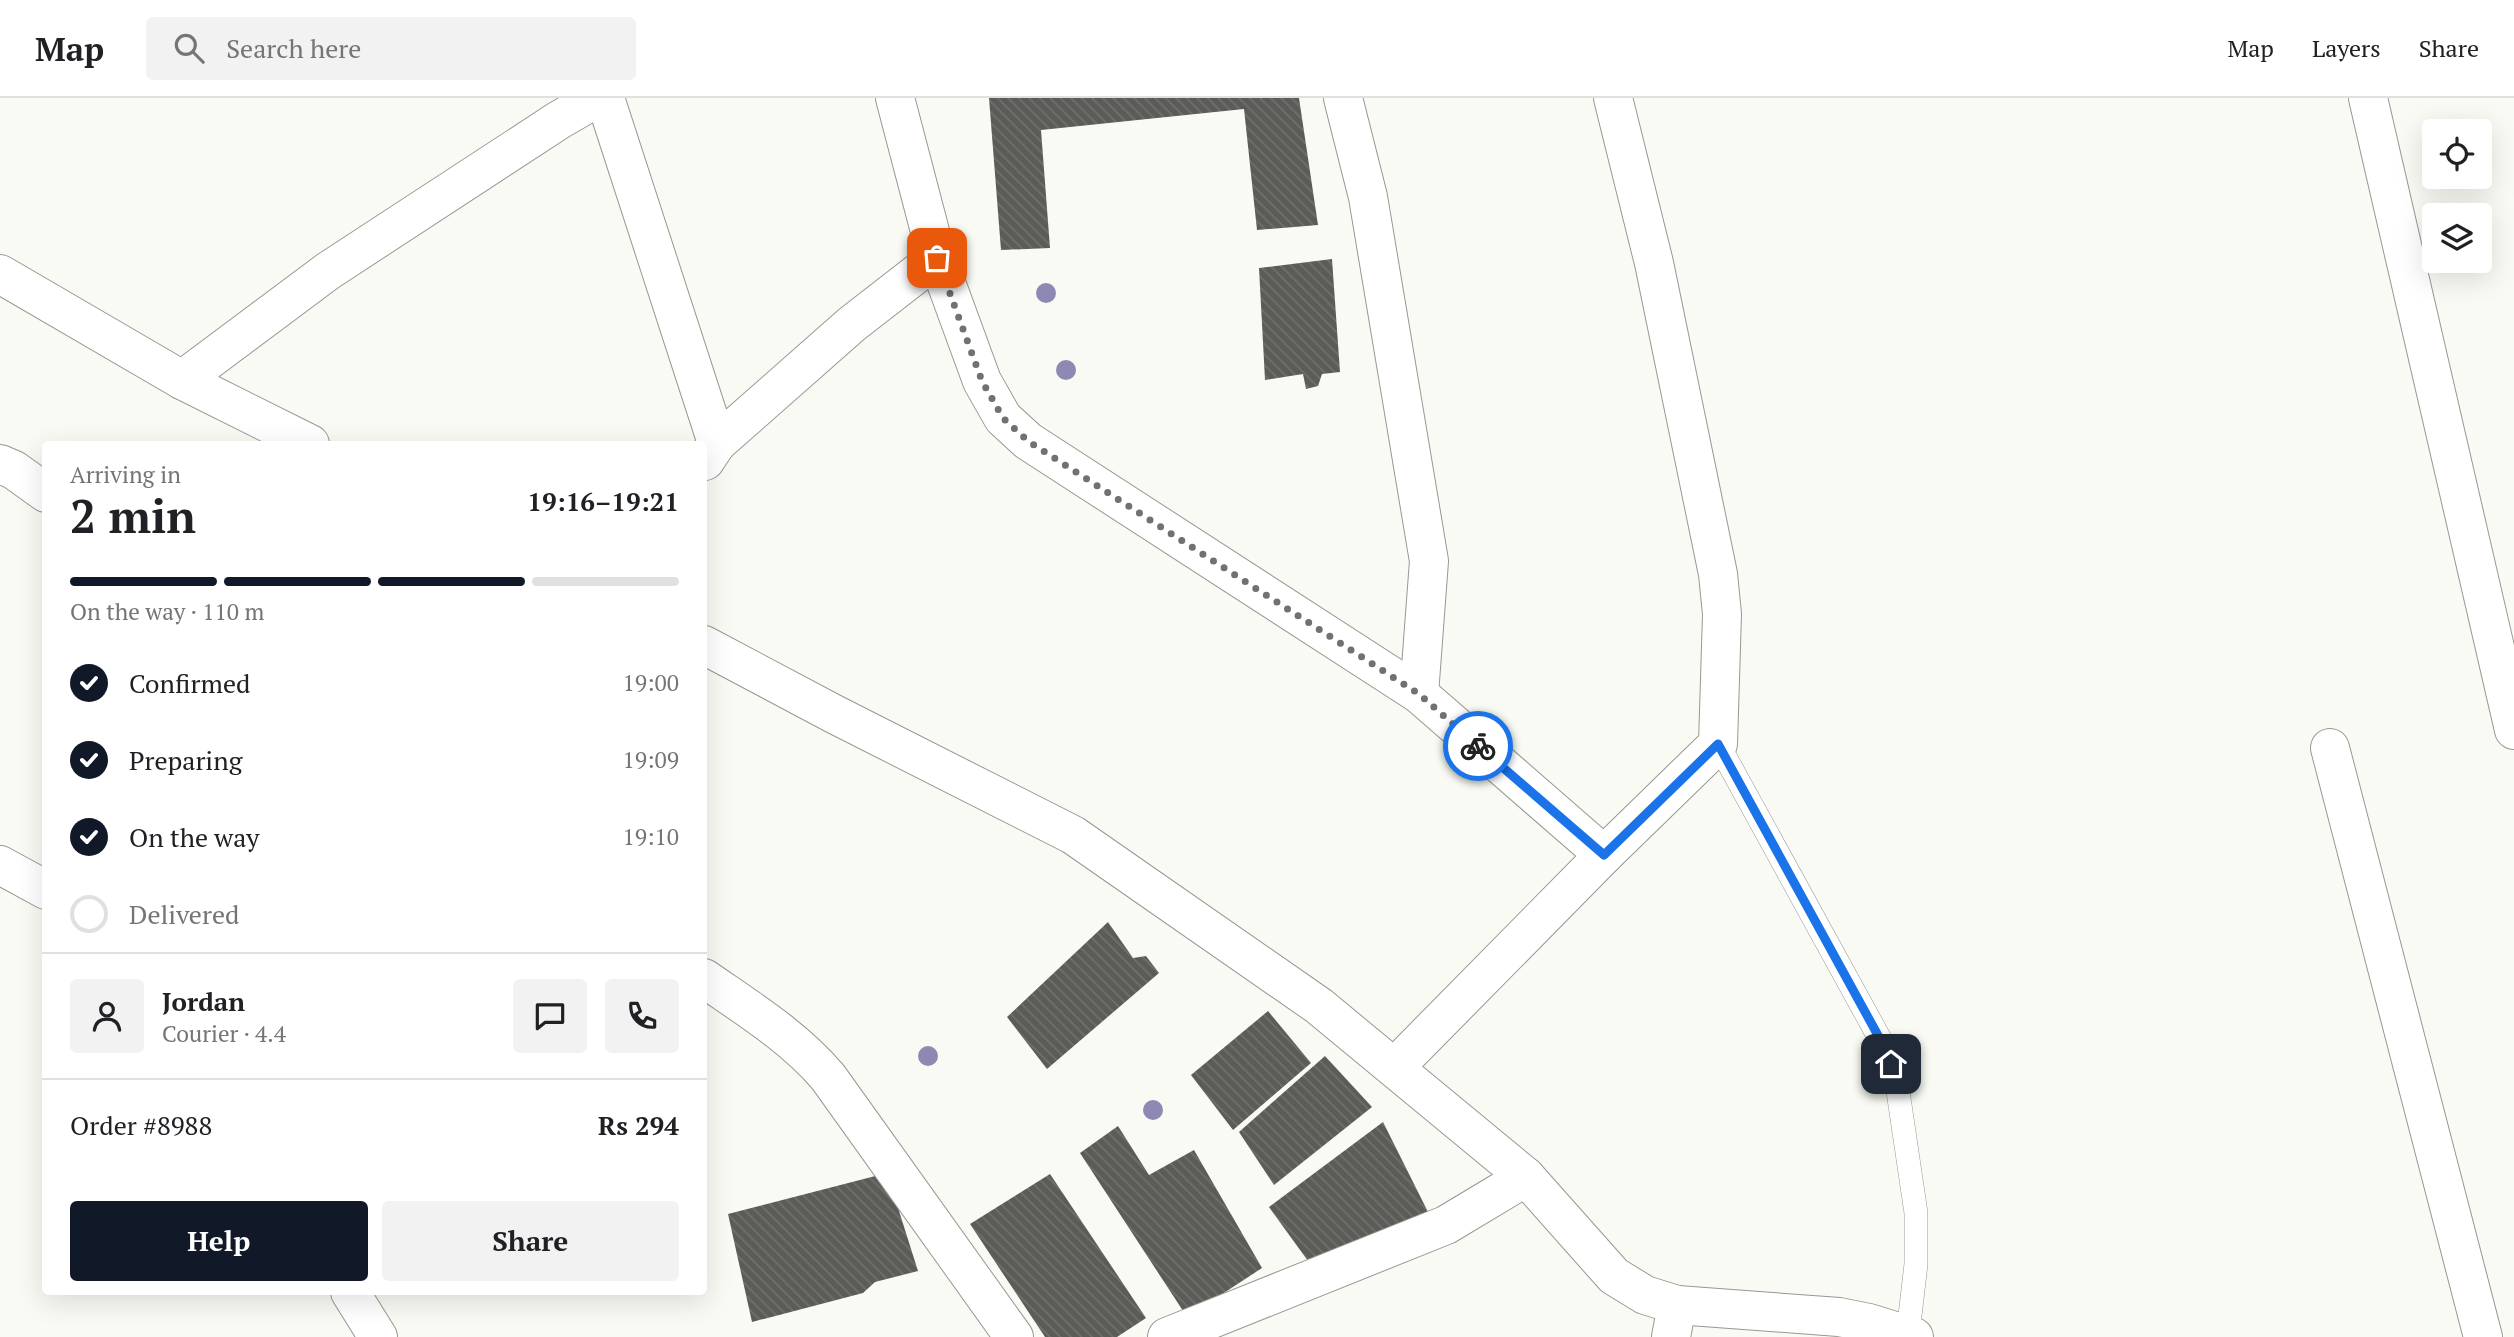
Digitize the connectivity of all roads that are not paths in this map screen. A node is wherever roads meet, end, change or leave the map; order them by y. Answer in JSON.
{"nodes":[{"id":1,"x":597,"y":98,"type":"edge"},
{"id":2,"x":605,"y":98,"type":"edge"},
{"id":3,"x":895,"y":98,"type":"edge"},
{"id":4,"x":1343,"y":98,"type":"edge"},
{"id":5,"x":1613,"y":98,"type":"edge"},
{"id":6,"x":2368,"y":98,"type":"edge"},
{"id":7,"x":937,"y":258,"type":"junction"},
{"id":8,"x":0,"y":274,"type":"edge"},
{"id":9,"x":182,"y":380,"type":"junction"},
{"id":10,"x":304,"y":441,"type":"edge"},
{"id":11,"x":706,"y":441,"type":"edge"},
{"id":12,"x":710,"y":453,"type":"edge"},
{"id":13,"x":0,"y":464,"type":"edge"},
{"id":14,"x":42,"y":489,"type":"edge"},
{"id":15,"x":707,"y":647,"type":"edge"},
{"id":16,"x":1419,"y":694,"type":"junction"},
{"id":17,"x":2514,"y":730,"type":"edge"},
{"id":18,"x":1718,"y":744,"type":"junction"},
{"id":19,"x":2330,"y":748,"type":"dead end"},
{"id":20,"x":1604,"y":855,"type":"junction"},
{"id":21,"x":0,"y":865,"type":"edge"},
{"id":22,"x":42,"y":888,"type":"edge"},
{"id":23,"x":707,"y":980,"type":"edge"},
{"id":24,"x":1395,"y":1067,"type":"junction"},
{"id":25,"x":1526,"y":1177,"type":"junction"},
{"id":26,"x":352,"y":1295,"type":"edge"},
{"id":27,"x":1674,"y":1321,"type":"edge"},
{"id":28,"x":1911,"y":1335,"type":"edge"},
{"id":29,"x":378,"y":1337,"type":"edge"},
{"id":30,"x":1014,"y":1337,"type":"edge"},
{"id":31,"x":1167,"y":1337,"type":"edge"},
{"id":32,"x":2483,"y":1337,"type":"edge"}],
"edges":[{"from":1,"to":9,"type":"street"},
{"from":2,"to":11,"type":"street"},
{"from":3,"to":7,"type":"street"},
{"from":4,"to":16,"type":"street"},
{"from":5,"to":18,"type":"street"},
{"from":6,"to":17,"type":"street"},
{"from":7,"to":12,"type":"street"},
{"from":7,"to":16,"type":"street"},
{"from":8,"to":9,"type":"street"},
{"from":9,"to":10,"type":"street"},
{"from":13,"to":14,"type":"street"},
{"from":15,"to":24,"type":"street"},
{"from":16,"to":20,"type":"street"},
{"from":18,"to":20,"type":"street"},
{"from":18,"to":28,"type":"lane"},
{"from":19,"to":32,"type":"street"},
{"from":20,"to":24,"type":"street"},
{"from":21,"to":22,"type":"street"},
{"from":23,"to":30,"type":"street"},
{"from":24,"to":25,"type":"street"},
{"from":25,"to":27,"type":"street"},
{"from":25,"to":31,"type":"street"},
{"from":26,"to":29,"type":"street"},
{"from":27,"to":28,"type":"street"}]}
